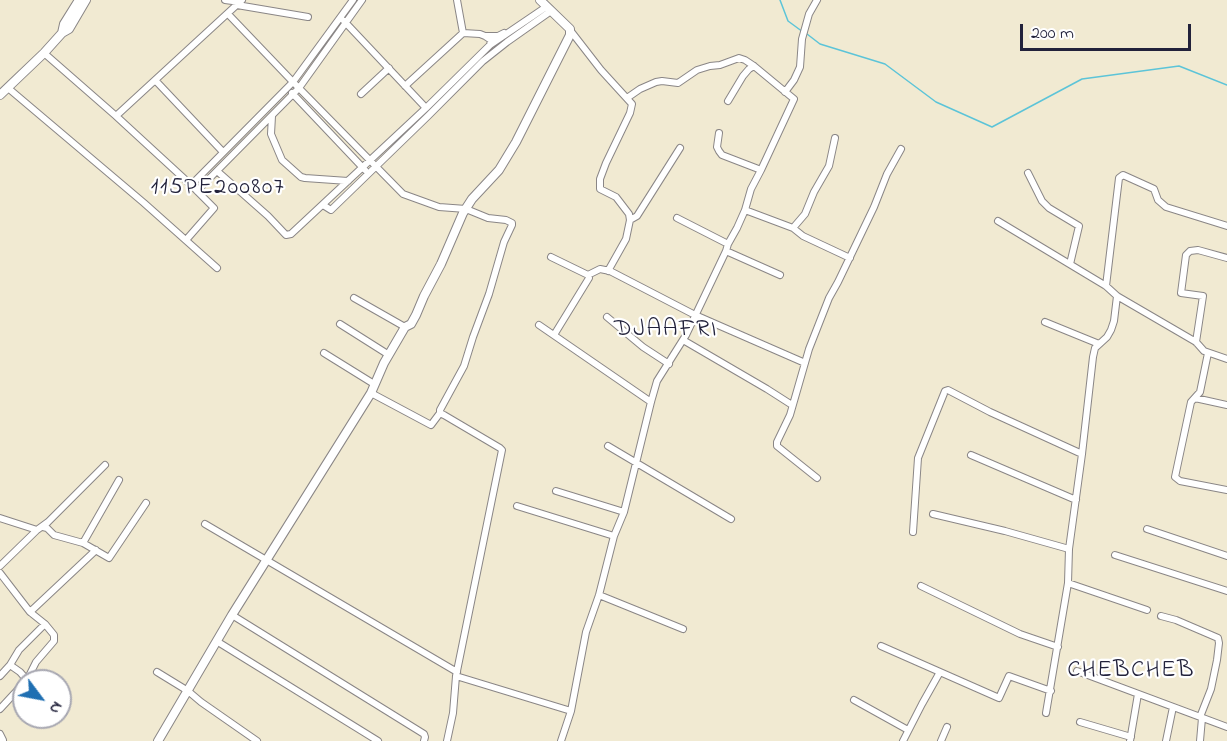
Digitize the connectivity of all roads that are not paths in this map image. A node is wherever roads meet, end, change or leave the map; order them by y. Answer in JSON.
{"nodes":[{"id":1,"x":79,"y":0,"type":"edge"},
{"id":2,"x":86,"y":0,"type":"edge"},
{"id":3,"x":225,"y":0,"type":"edge"},
{"id":4,"x":353,"y":0,"type":"edge"},
{"id":5,"x":362,"y":0,"type":"edge"},
{"id":6,"x":540,"y":0,"type":"edge"},
{"id":7,"x":817,"y":0,"type":"edge"},
{"id":8,"x":458,"y":1,"type":"edge"},
{"id":9,"x":240,"y":2,"type":"edge"},
{"id":10,"x":549,"y":9,"type":"junction"},
{"id":11,"x":228,"y":14,"type":"junction"},
{"id":12,"x":308,"y":17,"type":"dead end"},
{"id":13,"x":341,"y":17,"type":"junction"},
{"id":14,"x":346,"y":23,"type":"junction"},
{"id":15,"x":516,"y":27,"type":"junction"},
{"id":16,"x":570,"y":29,"type":"junction"},
{"id":17,"x":62,"y":33,"type":"junction"},
{"id":18,"x":463,"y":33,"type":"junction"},
{"id":19,"x":485,"y":36,"type":"junction"},
{"id":20,"x":490,"y":45,"type":"junction"},
{"id":21,"x":44,"y":53,"type":"junction"},
{"id":22,"x":754,"y":66,"type":"junction"},
{"id":23,"x":389,"y":68,"type":"junction"},
{"id":24,"x":155,"y":80,"type":"junction"},
{"id":25,"x":293,"y":82,"type":"junction"},
{"id":26,"x":405,"y":86,"type":"junction"},
{"id":27,"x":8,"y":88,"type":"junction"},
{"id":28,"x":287,"y":88,"type":"junction"},
{"id":29,"x":299,"y":88,"type":"junction"},
{"id":30,"x":785,"y":92,"type":"junction"},
{"id":31,"x":293,"y":94,"type":"junction"},
{"id":32,"x":361,"y":94,"type":"dead end"},
{"id":33,"x":0,"y":95,"type":"edge"},
{"id":34,"x":627,"y":98,"type":"junction"},
{"id":35,"x":728,"y":101,"type":"dead end"},
{"id":36,"x":426,"y":108,"type":"junction"},
{"id":37,"x":272,"y":115,"type":"junction"},
{"id":38,"x":116,"y":116,"type":"junction"},
{"id":39,"x":719,"y":133,"type":"dead end"},
{"id":40,"x":835,"y":138,"type":"dead end"},
{"id":41,"x":680,"y":148,"type":"dead end"},
{"id":42,"x":901,"y":149,"type":"dead end"},
{"id":43,"x":223,"y":152,"type":"junction"},
{"id":44,"x":370,"y":161,"type":"junction"},
{"id":45,"x":363,"y":167,"type":"junction"},
{"id":46,"x":375,"y":167,"type":"junction"},
{"id":47,"x":761,"y":170,"type":"junction"},
{"id":48,"x":217,"y":171,"type":"junction"},
{"id":49,"x":369,"y":173,"type":"junction"},
{"id":50,"x":1028,"y":173,"type":"dead end"},
{"id":51,"x":348,"y":181,"type":"junction"},
{"id":52,"x":191,"y":185,"type":"junction"},
{"id":53,"x":197,"y":191,"type":"junction"},
{"id":54,"x":323,"y":205,"type":"junction"},
{"id":55,"x":465,"y":209,"type":"junction"},
{"id":56,"x":745,"y":210,"type":"junction"},
{"id":57,"x":677,"y":218,"type":"dead end"},
{"id":58,"x":630,"y":220,"type":"junction"},
{"id":59,"x":998,"y":221,"type":"dead end"},
{"id":60,"x":1227,"y":226,"type":"edge"},
{"id":61,"x":793,"y":228,"type":"junction"},
{"id":62,"x":186,"y":240,"type":"junction"},
{"id":63,"x":727,"y":248,"type":"junction"},
{"id":64,"x":551,"y":257,"type":"dead end"},
{"id":65,"x":850,"y":258,"type":"junction"},
{"id":66,"x":1227,"y":258,"type":"edge"},
{"id":67,"x":1070,"y":264,"type":"junction"},
{"id":68,"x":217,"y":268,"type":"dead end"},
{"id":69,"x":608,"y":271,"type":"junction"},
{"id":70,"x":588,"y":275,"type":"junction"},
{"id":71,"x":780,"y":275,"type":"dead end"},
{"id":72,"x":1106,"y":286,"type":"junction"},
{"id":73,"x":1118,"y":296,"type":"junction"},
{"id":74,"x":354,"y":298,"type":"dead end"},
{"id":75,"x":695,"y":315,"type":"junction"},
{"id":76,"x":607,"y":317,"type":"dead end"},
{"id":77,"x":1045,"y":322,"type":"dead end"},
{"id":78,"x":340,"y":324,"type":"dead end"},
{"id":79,"x":539,"y":326,"type":"dead end"},
{"id":80,"x":405,"y":327,"type":"junction"},
{"id":81,"x":554,"y":335,"type":"junction"},
{"id":82,"x":683,"y":340,"type":"junction"},
{"id":83,"x":1196,"y":342,"type":"junction"},
{"id":84,"x":1099,"y":344,"type":"junction"},
{"id":85,"x":324,"y":353,"type":"dead end"},
{"id":86,"x":1208,"y":353,"type":"junction"},
{"id":87,"x":389,"y":355,"type":"junction"},
{"id":88,"x":1227,"y":359,"type":"edge"},
{"id":89,"x":805,"y":363,"type":"junction"},
{"id":90,"x":669,"y":364,"type":"junction"},
{"id":91,"x":374,"y":384,"type":"junction"},
{"id":92,"x":371,"y":393,"type":"junction"},
{"id":93,"x":1195,"y":398,"type":"junction"},
{"id":94,"x":651,"y":402,"type":"junction"},
{"id":95,"x":792,"y":405,"type":"junction"},
{"id":96,"x":1227,"y":405,"type":"edge"},
{"id":97,"x":440,"y":413,"type":"junction"},
{"id":98,"x":608,"y":446,"type":"dead end"},
{"id":99,"x":1083,"y":454,"type":"junction"},
{"id":100,"x":970,"y":455,"type":"dead end"},
{"id":101,"x":636,"y":462,"type":"junction"},
{"id":102,"x":105,"y":465,"type":"dead end"},
{"id":103,"x":817,"y":477,"type":"dead end"},
{"id":104,"x":119,"y":480,"type":"dead end"},
{"id":105,"x":1227,"y":490,"type":"edge"},
{"id":106,"x":556,"y":491,"type":"dead end"},
{"id":107,"x":1076,"y":500,"type":"junction"},
{"id":108,"x":146,"y":503,"type":"dead end"},
{"id":109,"x":517,"y":506,"type":"dead end"},
{"id":110,"x":624,"y":512,"type":"junction"},
{"id":111,"x":933,"y":514,"type":"dead end"},
{"id":112,"x":0,"y":518,"type":"edge"},
{"id":113,"x":731,"y":519,"type":"dead end"},
{"id":114,"x":205,"y":524,"type":"dead end"},
{"id":115,"x":40,"y":529,"type":"junction"},
{"id":116,"x":1147,"y":529,"type":"dead end"},
{"id":117,"x":913,"y":532,"type":"dead end"},
{"id":118,"x":614,"y":536,"type":"junction"},
{"id":119,"x":83,"y":543,"type":"junction"},
{"id":120,"x":1069,"y":549,"type":"junction"},
{"id":121,"x":96,"y":550,"type":"junction"},
{"id":122,"x":1115,"y":555,"type":"dead end"},
{"id":123,"x":1227,"y":556,"type":"edge"},
{"id":124,"x":267,"y":560,"type":"junction"},
{"id":125,"x":0,"y":566,"type":"edge"},
{"id":126,"x":0,"y":573,"type":"edge"},
{"id":127,"x":1068,"y":583,"type":"junction"},
{"id":128,"x":921,"y":586,"type":"dead end"},
{"id":129,"x":1227,"y":591,"type":"edge"},
{"id":130,"x":599,"y":595,"type":"junction"},
{"id":131,"x":1147,"y":610,"type":"dead end"},
{"id":132,"x":30,"y":612,"type":"junction"},
{"id":133,"x":232,"y":615,"type":"junction"},
{"id":134,"x":1161,"y":616,"type":"dead end"},
{"id":135,"x":45,"y":624,"type":"junction"},
{"id":136,"x":683,"y":629,"type":"dead end"},
{"id":137,"x":218,"y":642,"type":"junction"},
{"id":138,"x":881,"y":646,"type":"dead end"},
{"id":139,"x":1058,"y":646,"type":"junction"},
{"id":140,"x":10,"y":665,"type":"junction"},
{"id":141,"x":16,"y":669,"type":"edge"},
{"id":142,"x":32,"y":669,"type":"edge"},
{"id":143,"x":1077,"y":671,"type":"dead end"},
{"id":144,"x":157,"y":672,"type":"dead end"},
{"id":145,"x":940,"y":672,"type":"junction"},
{"id":146,"x":456,"y":674,"type":"junction"},
{"id":147,"x":0,"y":675,"type":"edge"},
{"id":148,"x":188,"y":691,"type":"junction"},
{"id":149,"x":1051,"y":691,"type":"junction"},
{"id":150,"x":1138,"y":694,"type":"junction"},
{"id":151,"x":12,"y":696,"type":"edge"},
{"id":152,"x":854,"y":700,"type":"dead end"},
{"id":153,"x":1173,"y":707,"type":"junction"},
{"id":154,"x":0,"y":709,"type":"edge"},
{"id":155,"x":571,"y":711,"type":"junction"},
{"id":156,"x":1046,"y":713,"type":"dead end"},
{"id":157,"x":1201,"y":717,"type":"junction"},
{"id":158,"x":1080,"y":722,"type":"dead end"},
{"id":159,"x":947,"y":727,"type":"dead end"},
{"id":160,"x":1227,"y":727,"type":"edge"},
{"id":161,"x":908,"y":730,"type":"junction"},
{"id":162,"x":0,"y":734,"type":"edge"},
{"id":163,"x":1130,"y":739,"type":"edge"},
{"id":164,"x":3,"y":741,"type":"edge"},
{"id":165,"x":158,"y":741,"type":"edge"},
{"id":166,"x":257,"y":741,"type":"edge"},
{"id":167,"x":378,"y":741,"type":"edge"},
{"id":168,"x":424,"y":741,"type":"edge"},
{"id":169,"x":447,"y":741,"type":"edge"},
{"id":170,"x":561,"y":741,"type":"edge"},
{"id":171,"x":903,"y":741,"type":"edge"},
{"id":172,"x":941,"y":741,"type":"edge"},
{"id":173,"x":1166,"y":741,"type":"edge"},
{"id":174,"x":1200,"y":741,"type":"edge"}],
"edges":[{"from":1,"to":17,"type":"street"},
{"from":2,"to":17,"type":"street"},
{"from":3,"to":9,"type":"street"},
{"from":4,"to":13,"type":"street"},
{"from":5,"to":14,"type":"street"},
{"from":6,"to":10,"type":"street"},
{"from":7,"to":30,"type":"street"},
{"from":8,"to":18,"type":"street"},
{"from":9,"to":11,"type":"street"},
{"from":9,"to":12,"type":"street"},
{"from":10,"to":15,"type":"street"},
{"from":10,"to":16,"type":"street"},
{"from":10,"to":46,"type":"street"},
{"from":11,"to":24,"type":"street"},
{"from":11,"to":25,"type":"street"},
{"from":13,"to":14,"type":"street"},
{"from":13,"to":25,"type":"street"},
{"from":14,"to":23,"type":"street"},
{"from":14,"to":29,"type":"street"},
{"from":15,"to":19,"type":"street"},
{"from":15,"to":20,"type":"street"},
{"from":16,"to":34,"type":"street"},
{"from":16,"to":55,"type":"street"},
{"from":17,"to":21,"type":"street"},
{"from":18,"to":19,"type":"street"},
{"from":18,"to":26,"type":"street"},
{"from":19,"to":20,"type":"street"},
{"from":20,"to":36,"type":"street"},
{"from":21,"to":27,"type":"street"},
{"from":21,"to":38,"type":"street"},
{"from":22,"to":30,"type":"street"},
{"from":22,"to":34,"type":"street"},
{"from":22,"to":35,"type":"street"},
{"from":23,"to":26,"type":"street"},
{"from":23,"to":32,"type":"street"},
{"from":24,"to":38,"type":"street"},
{"from":24,"to":43,"type":"street"},
{"from":25,"to":28,"type":"street"},
{"from":25,"to":29,"type":"street"},
{"from":26,"to":36,"type":"street"},
{"from":27,"to":33,"type":"street"},
{"from":27,"to":62,"type":"street"},
{"from":28,"to":31,"type":"street"},
{"from":28,"to":43,"type":"street"},
{"from":29,"to":31,"type":"street"},
{"from":29,"to":44,"type":"street"},
{"from":30,"to":47,"type":"street"},
{"from":31,"to":37,"type":"street"},
{"from":31,"to":45,"type":"street"},
{"from":34,"to":58,"type":"street"},
{"from":36,"to":44,"type":"street"},
{"from":37,"to":48,"type":"street"},
{"from":37,"to":51,"type":"street"},
{"from":38,"to":52,"type":"street"},
{"from":39,"to":47,"type":"street"},
{"from":40,"to":61,"type":"street"},
{"from":41,"to":58,"type":"street"},
{"from":42,"to":65,"type":"street"},
{"from":43,"to":52,"type":"street"},
{"from":44,"to":45,"type":"street"},
{"from":44,"to":46,"type":"street"},
{"from":45,"to":49,"type":"street"},
{"from":45,"to":51,"type":"street"},
{"from":46,"to":49,"type":"street"},
{"from":46,"to":55,"type":"street"},
{"from":47,"to":56,"type":"street"},
{"from":48,"to":53,"type":"street"},
{"from":48,"to":54,"type":"street"},
{"from":49,"to":54,"type":"street"},
{"from":50,"to":67,"type":"street"},
{"from":51,"to":54,"type":"street"},
{"from":52,"to":53,"type":"street"},
{"from":53,"to":62,"type":"street"},
{"from":55,"to":80,"type":"street"},
{"from":55,"to":97,"type":"street"},
{"from":56,"to":61,"type":"street"},
{"from":56,"to":63,"type":"street"},
{"from":57,"to":63,"type":"street"},
{"from":58,"to":69,"type":"street"},
{"from":59,"to":67,"type":"street"},
{"from":60,"to":72,"type":"street"},
{"from":61,"to":65,"type":"street"},
{"from":62,"to":68,"type":"street"},
{"from":63,"to":71,"type":"street"},
{"from":63,"to":75,"type":"street"},
{"from":64,"to":70,"type":"street"},
{"from":65,"to":89,"type":"street"},
{"from":66,"to":83,"type":"street"},
{"from":67,"to":72,"type":"street"},
{"from":69,"to":70,"type":"street"},
{"from":69,"to":75,"type":"street"},
{"from":70,"to":81,"type":"street"},
{"from":72,"to":73,"type":"street"},
{"from":73,"to":83,"type":"street"},
{"from":73,"to":84,"type":"street"},
{"from":74,"to":80,"type":"street"},
{"from":75,"to":82,"type":"street"},
{"from":75,"to":89,"type":"street"},
{"from":76,"to":90,"type":"street"},
{"from":77,"to":84,"type":"street"},
{"from":78,"to":87,"type":"street"},
{"from":79,"to":81,"type":"street"},
{"from":80,"to":87,"type":"street"},
{"from":81,"to":94,"type":"street"},
{"from":82,"to":90,"type":"street"},
{"from":82,"to":95,"type":"street"},
{"from":83,"to":86,"type":"street"},
{"from":84,"to":99,"type":"street"},
{"from":85,"to":91,"type":"street"},
{"from":86,"to":88,"type":"street"},
{"from":86,"to":93,"type":"street"},
{"from":87,"to":91,"type":"street"},
{"from":89,"to":95,"type":"street"},
{"from":90,"to":94,"type":"street"},
{"from":91,"to":92,"type":"street"},
{"from":92,"to":97,"type":"street"},
{"from":92,"to":124,"type":"street"},
{"from":93,"to":96,"type":"street"},
{"from":93,"to":105,"type":"street"},
{"from":94,"to":101,"type":"street"},
{"from":95,"to":103,"type":"street"},
{"from":97,"to":146,"type":"street"},
{"from":98,"to":101,"type":"street"},
{"from":99,"to":107,"type":"street"},
{"from":99,"to":117,"type":"street"},
{"from":100,"to":107,"type":"street"},
{"from":101,"to":110,"type":"street"},
{"from":101,"to":113,"type":"street"},
{"from":102,"to":115,"type":"street"},
{"from":104,"to":119,"type":"street"},
{"from":106,"to":110,"type":"street"},
{"from":107,"to":120,"type":"street"},
{"from":108,"to":121,"type":"street"},
{"from":109,"to":118,"type":"street"},
{"from":110,"to":118,"type":"street"},
{"from":111,"to":120,"type":"street"},
{"from":112,"to":115,"type":"street"},
{"from":114,"to":124,"type":"street"},
{"from":115,"to":119,"type":"street"},
{"from":115,"to":125,"type":"street"},
{"from":116,"to":123,"type":"street"},
{"from":118,"to":130,"type":"street"},
{"from":119,"to":121,"type":"street"},
{"from":120,"to":127,"type":"street"},
{"from":121,"to":132,"type":"street"},
{"from":122,"to":129,"type":"street"},
{"from":124,"to":133,"type":"street"},
{"from":124,"to":146,"type":"street"},
{"from":126,"to":132,"type":"street"},
{"from":127,"to":131,"type":"street"},
{"from":127,"to":139,"type":"street"},
{"from":128,"to":139,"type":"street"},
{"from":130,"to":136,"type":"street"},
{"from":130,"to":155,"type":"street"},
{"from":132,"to":135,"type":"street"},
{"from":133,"to":137,"type":"street"},
{"from":133,"to":168,"type":"street"},
{"from":134,"to":157,"type":"street"},
{"from":135,"to":140,"type":"street"},
{"from":135,"to":142,"type":"street"},
{"from":137,"to":148,"type":"street"},
{"from":137,"to":167,"type":"street"},
{"from":138,"to":145,"type":"street"},
{"from":139,"to":149,"type":"street"},
{"from":140,"to":141,"type":"street"},
{"from":140,"to":147,"type":"street"},
{"from":143,"to":150,"type":"street"},
{"from":144,"to":148,"type":"street"},
{"from":145,"to":149,"type":"street"},
{"from":145,"to":161,"type":"street"},
{"from":146,"to":155,"type":"street"},
{"from":146,"to":169,"type":"street"},
{"from":148,"to":165,"type":"street"},
{"from":148,"to":166,"type":"street"},
{"from":149,"to":156,"type":"street"},
{"from":150,"to":153,"type":"street"},
{"from":150,"to":163,"type":"street"},
{"from":151,"to":154,"type":"street"},
{"from":152,"to":161,"type":"street"},
{"from":153,"to":157,"type":"street"},
{"from":153,"to":173,"type":"street"},
{"from":155,"to":170,"type":"street"},
{"from":157,"to":160,"type":"street"},
{"from":157,"to":174,"type":"street"},
{"from":158,"to":163,"type":"street"},
{"from":159,"to":172,"type":"street"},
{"from":161,"to":171,"type":"street"},
{"from":162,"to":164,"type":"street"}]}
